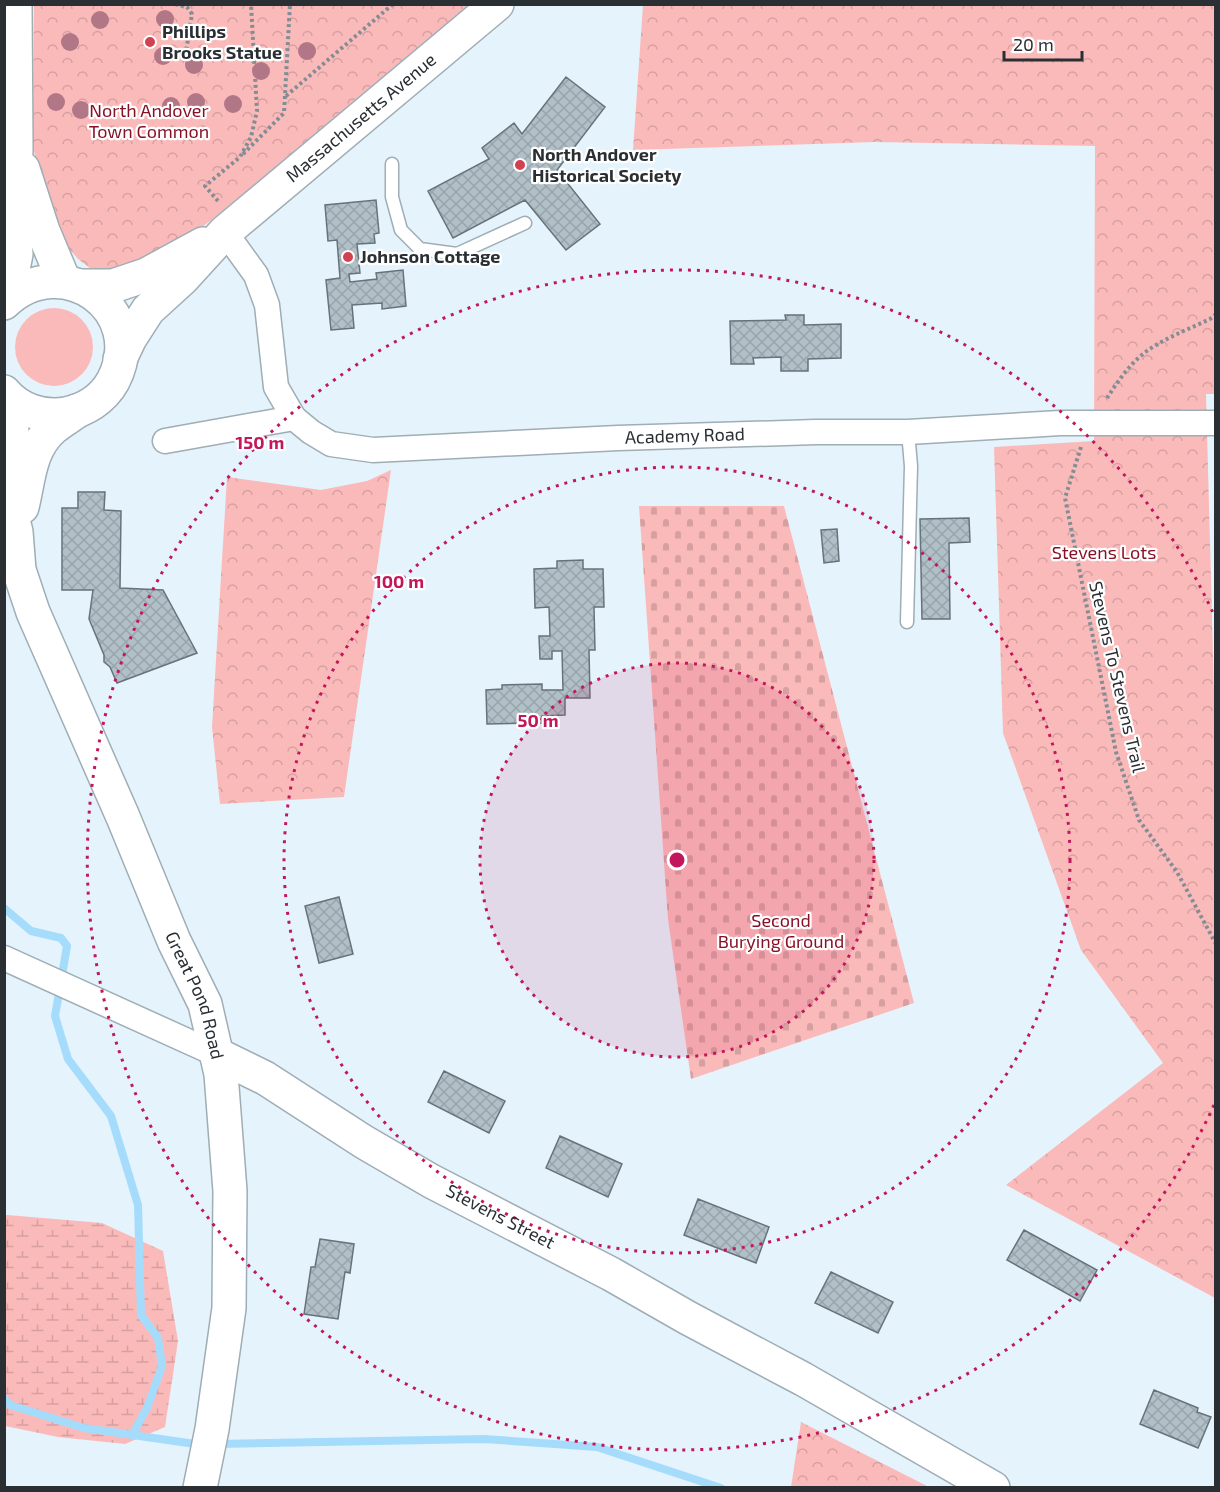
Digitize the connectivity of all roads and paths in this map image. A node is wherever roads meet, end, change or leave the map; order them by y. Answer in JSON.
{"nodes":[{"id":1,"x":15,"y":4,"type":"edge"},
{"id":2,"x":175,"y":4,"type":"edge"},
{"id":3,"x":251,"y":4,"type":"edge"},
{"id":4,"x":291,"y":4,"type":"edge"},
{"id":5,"x":393,"y":4,"type":"edge"},
{"id":6,"x":497,"y":4,"type":"edge"},
{"id":7,"x":184,"y":64,"type":"dead end"},
{"id":8,"x":285,"y":96,"type":"junction"},
{"id":9,"x":16,"y":150,"type":"junction"},
{"id":10,"x":240,"y":157,"type":"junction"},
{"id":11,"x":392,"y":164,"type":"dead end"},
{"id":12,"x":525,"y":223,"type":"dead end"},
{"id":13,"x":231,"y":227,"type":"junction"},
{"id":14,"x":73,"y":283,"type":"junction"},
{"id":15,"x":4,"y":296,"type":"edge"},
{"id":16,"x":4,"y":303,"type":"edge"},
{"id":17,"x":1215,"y":314,"type":"edge"},
{"id":18,"x":120,"y":359,"type":"junction"},
{"id":19,"x":7,"y":395,"type":"edge"},
{"id":20,"x":76,"y":411,"type":"junction"},
{"id":21,"x":294,"y":418,"type":"junction"},
{"id":22,"x":1090,"y":423,"type":"junction"},
{"id":23,"x":1215,"y":423,"type":"edge"},
{"id":24,"x":908,"y":432,"type":"junction"},
{"id":25,"x":165,"y":441,"type":"dead end"},
{"id":26,"x":16,"y":532,"type":"junction"},
{"id":27,"x":907,"y":622,"type":"dead end"},
{"id":28,"x":1215,"y":944,"type":"edge"},
{"id":29,"x":4,"y":958,"type":"edge"},
{"id":30,"x":216,"y":1054,"type":"junction"},
{"id":31,"x":203,"y":1474,"type":"edge"},
{"id":32,"x":993,"y":1488,"type":"edge"}],
"edges":[{"from":1,"to":9,"type":"street"},
{"from":2,"to":7,"type":"path"},
{"from":3,"to":10,"type":"path"},
{"from":4,"to":8,"type":"path"},
{"from":5,"to":8,"type":"path"},
{"from":6,"to":13,"type":"street","name":"Massachusetts Avenue"},
{"from":8,"to":10,"type":"path"},
{"from":9,"to":14,"type":"street"},
{"from":9,"to":15,"type":"street"},
{"from":10,"to":13,"type":"path"},
{"from":11,"to":12,"type":"lane"},
{"from":13,"to":14,"type":"street","name":"Massachusetts Avenue"},
{"from":13,"to":18,"type":"street","name":"Massachusetts Avenue"},
{"from":13,"to":21,"type":"street"},
{"from":14,"to":16,"type":"street","name":"Massachusetts Avenue"},
{"from":14,"to":18,"type":"street"},
{"from":17,"to":22,"type":"path","name":"Stevens To Stevens Trail"},
{"from":18,"to":20,"type":"street","name":"Massachusetts Avenue"},
{"from":19,"to":20,"type":"street"},
{"from":19,"to":26,"type":"street","name":"Great Pond Road"},
{"from":20,"to":26,"type":"street","name":"Great Pond Road"},
{"from":21,"to":24,"type":"street","name":"Academy Road"},
{"from":21,"to":25,"type":"street"},
{"from":22,"to":23,"type":"street","name":"Academy Road"},
{"from":22,"to":24,"type":"street","name":"Academy Road"},
{"from":22,"to":28,"type":"path","name":"Stevens To Stevens Trail"},
{"from":24,"to":27,"type":"lane"},
{"from":26,"to":30,"type":"street","name":"Great Pond Road"},
{"from":29,"to":30,"type":"street","name":"Stevens Street"},
{"from":30,"to":31,"type":"street","name":"Great Pond Road"},
{"from":30,"to":32,"type":"street","name":"Stevens Street"}]}
